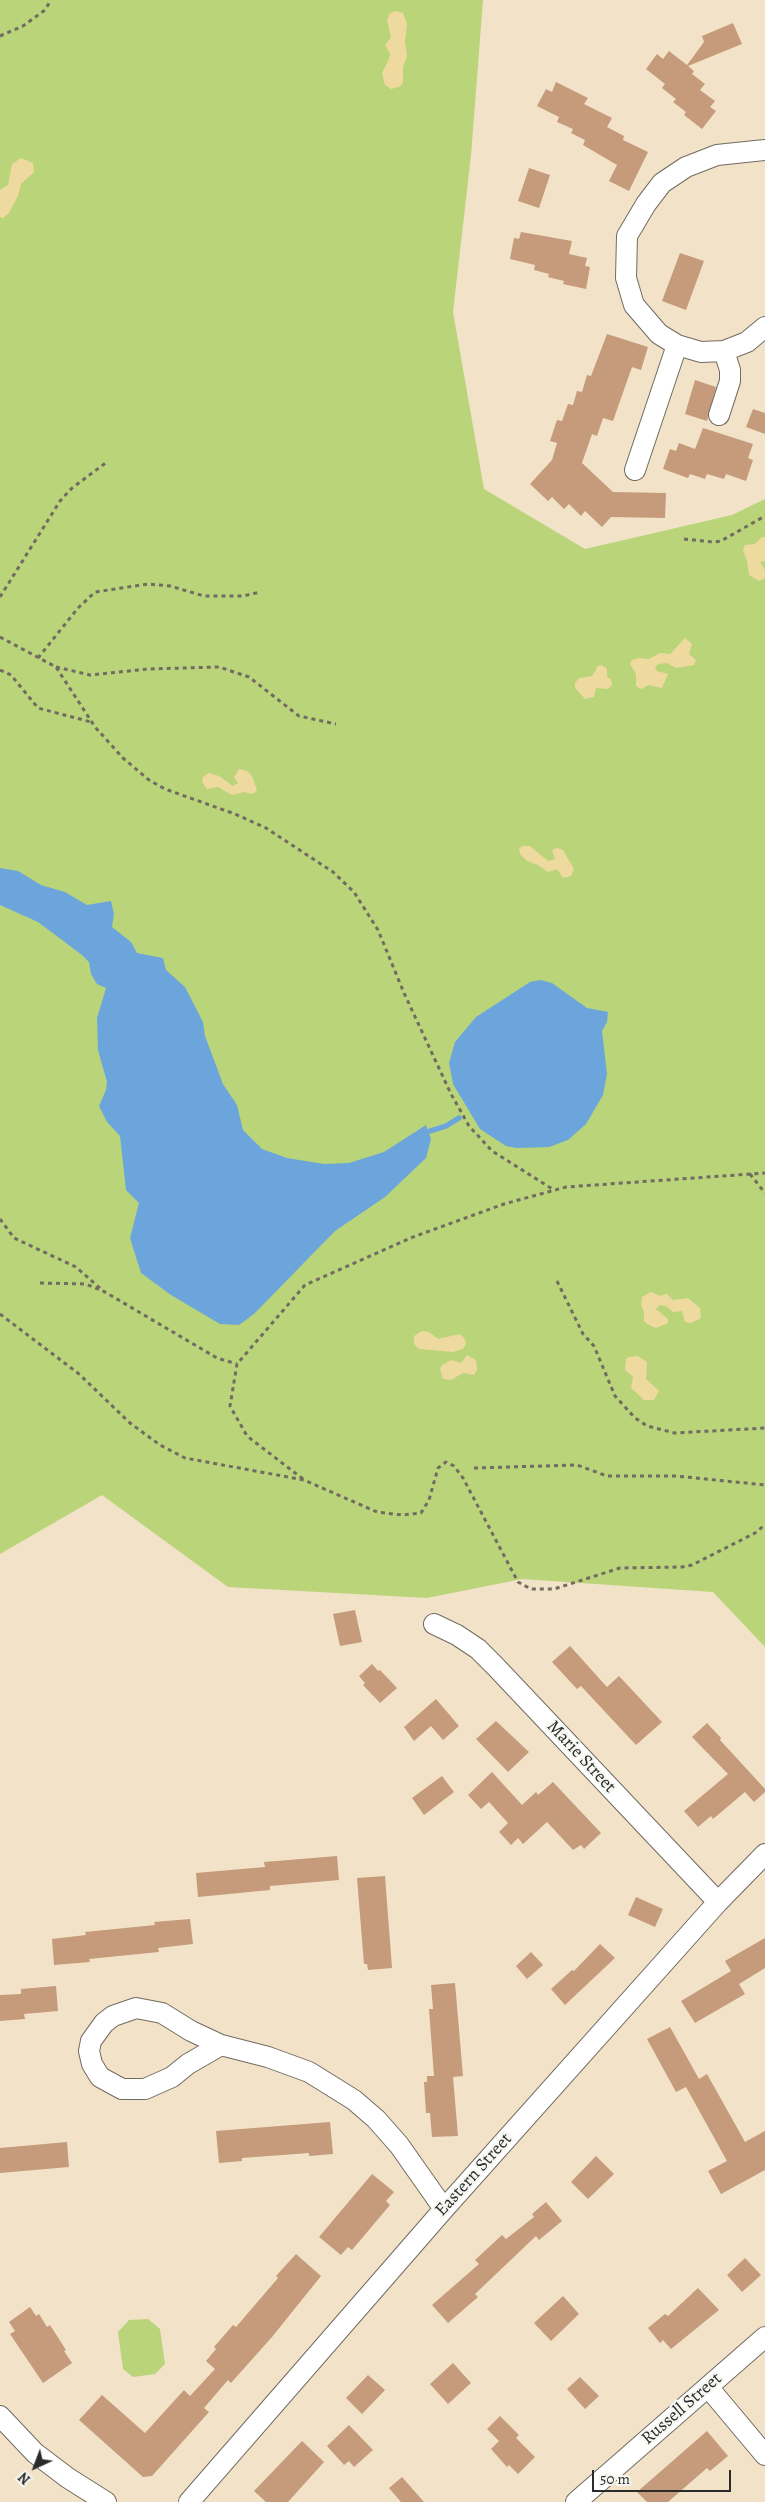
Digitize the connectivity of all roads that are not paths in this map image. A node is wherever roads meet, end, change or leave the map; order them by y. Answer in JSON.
{"nodes":[{"id":1,"x":765,"y":150,"type":"edge"},
{"id":2,"x":765,"y":327,"type":"edge"},
{"id":3,"x":677,"y":345,"type":"junction"},
{"id":4,"x":724,"y":352,"type":"junction"},
{"id":5,"x":719,"y":415,"type":"dead end"},
{"id":6,"x":635,"y":470,"type":"dead end"},
{"id":7,"x":434,"y":1624,"type":"dead end"},
{"id":8,"x":765,"y":1854,"type":"edge"},
{"id":9,"x":718,"y":1902,"type":"junction"},
{"id":10,"x":221,"y":2045,"type":"junction"},
{"id":11,"x":444,"y":2209,"type":"junction"},
{"id":12,"x":765,"y":2337,"type":"edge"},
{"id":13,"x":708,"y":2387,"type":"junction"},
{"id":14,"x":0,"y":2416,"type":"edge"},
{"id":15,"x":765,"y":2455,"type":"edge"},
{"id":16,"x":106,"y":2502,"type":"edge"},
{"id":17,"x":189,"y":2502,"type":"edge"},
{"id":18,"x":576,"y":2502,"type":"edge"}],
"edges":[{"from":1,"to":3,"type":"street"},
{"from":2,"to":4,"type":"street"},
{"from":3,"to":4,"type":"street"},
{"from":3,"to":6,"type":"street"},
{"from":4,"to":5,"type":"street"},
{"from":7,"to":9,"type":"street","name":"Marie Street"},
{"from":8,"to":9,"type":"street","name":"Eastern Street"},
{"from":9,"to":11,"type":"street","name":"Eastern Street"},
{"from":10,"to":10,"type":"street"},
{"from":10,"to":11,"type":"street"},
{"from":11,"to":17,"type":"street","name":"Eastern Street"},
{"from":12,"to":13,"type":"street","name":"Russell Street"},
{"from":13,"to":15,"type":"street"},
{"from":13,"to":18,"type":"street","name":"Russell Street"},
{"from":14,"to":16,"type":"street"}]}
